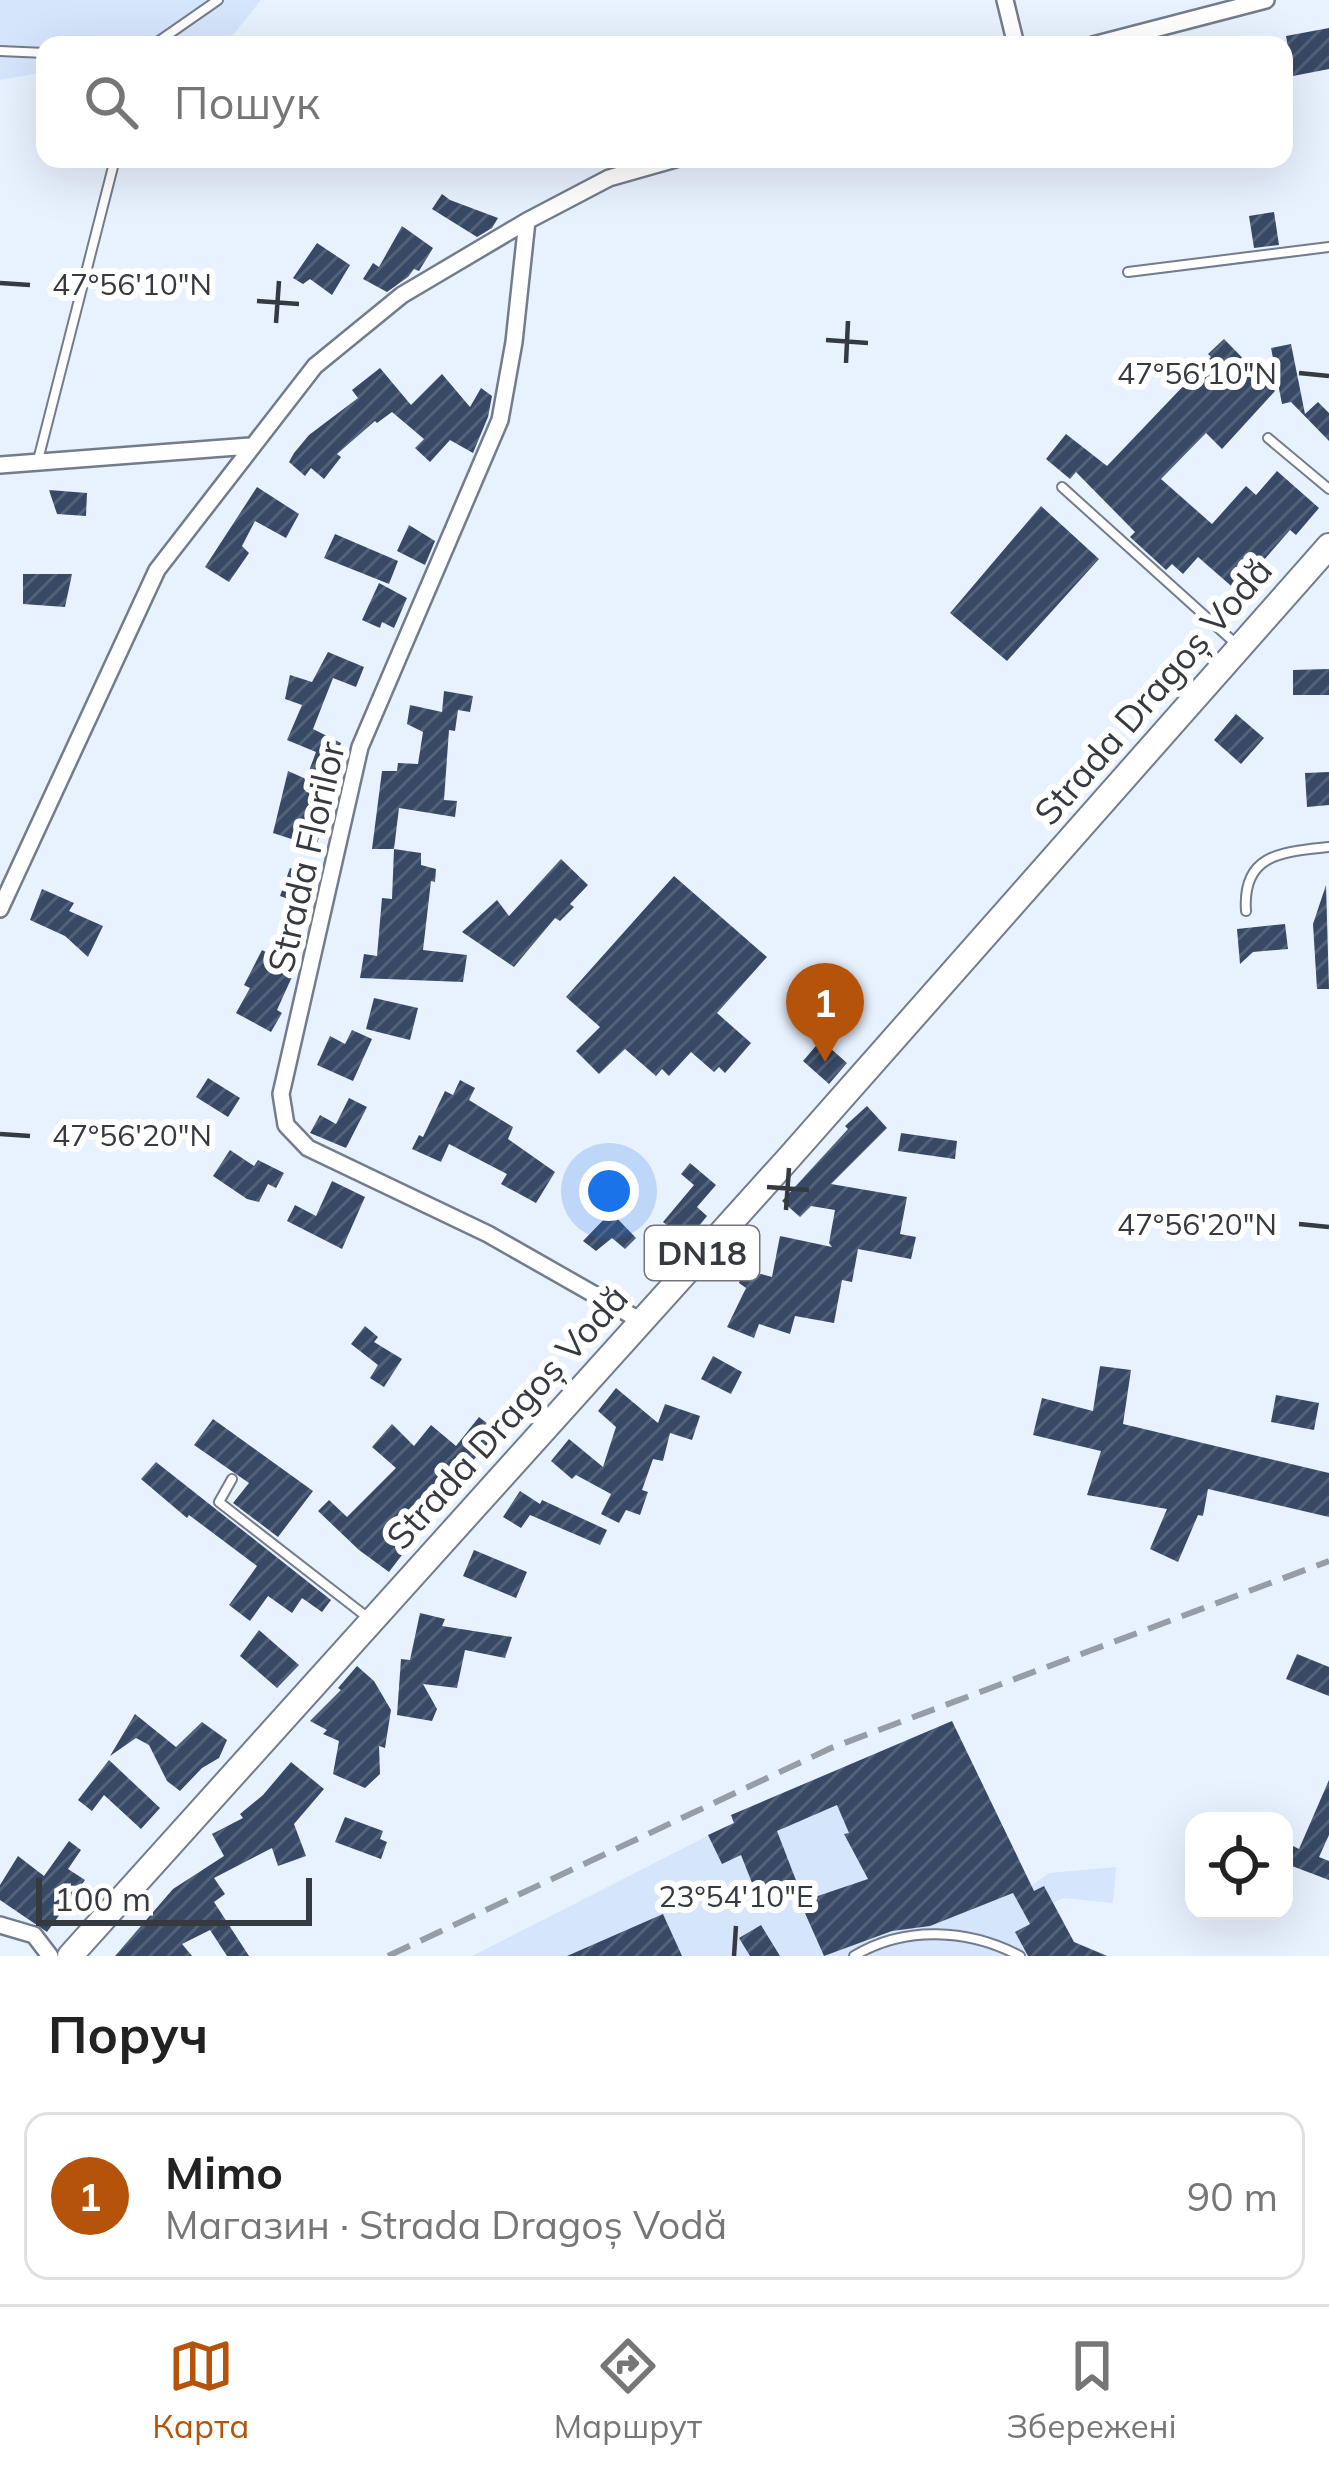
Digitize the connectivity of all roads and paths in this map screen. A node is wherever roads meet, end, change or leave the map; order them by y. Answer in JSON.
{"nodes":[{"id":1,"x":218,"y":0,"type":"edge"},
{"id":2,"x":1005,"y":0,"type":"edge"},
{"id":3,"x":1266,"y":0,"type":"edge"},
{"id":4,"x":166,"y":36,"type":"edge"},
{"id":5,"x":1014,"y":36,"type":"edge"},
{"id":6,"x":1128,"y":36,"type":"edge"},
{"id":7,"x":0,"y":51,"type":"edge"},
{"id":8,"x":36,"y":53,"type":"edge"},
{"id":9,"x":113,"y":168,"type":"edge"},
{"id":10,"x":644,"y":168,"type":"edge"},
{"id":11,"x":527,"y":221,"type":"junction"},
{"id":12,"x":1329,"y":247,"type":"edge"},
{"id":13,"x":1128,"y":272,"type":"dead end"},
{"id":14,"x":1268,"y":438,"type":"dead end"},
{"id":15,"x":250,"y":446,"type":"junction"},
{"id":16,"x":37,"y":464,"type":"junction"},
{"id":17,"x":0,"y":466,"type":"edge"},
{"id":18,"x":1062,"y":487,"type":"dead end"},
{"id":19,"x":1329,"y":489,"type":"edge"},
{"id":20,"x":1329,"y":546,"type":"edge"},
{"id":21,"x":1240,"y":647,"type":"junction"},
{"id":22,"x":1329,"y":847,"type":"edge"},
{"id":23,"x":0,"y":909,"type":"edge"},
{"id":24,"x":1246,"y":911,"type":"dead end"},
{"id":25,"x":641,"y":1321,"type":"junction"},
{"id":26,"x":232,"y":1479,"type":"dead end"},
{"id":27,"x":373,"y":1622,"type":"junction"},
{"id":28,"x":0,"y":1925,"type":"edge"},
{"id":29,"x":50,"y":1956,"type":"edge"},
{"id":30,"x":70,"y":1956,"type":"edge"},
{"id":31,"x":854,"y":1956,"type":"edge"},
{"id":32,"x":1020,"y":1956,"type":"edge"}],
"edges":[{"from":1,"to":4,"type":"lane"},
{"from":2,"to":5,"type":"street"},
{"from":3,"to":6,"type":"street"},
{"from":7,"to":8,"type":"lane"},
{"from":9,"to":16,"type":"lane"},
{"from":10,"to":11,"type":"street"},
{"from":11,"to":15,"type":"street"},
{"from":11,"to":25,"type":"street","name":"Strada Florilor"},
{"from":12,"to":13,"type":"lane"},
{"from":14,"to":19,"type":"lane"},
{"from":15,"to":16,"type":"street"},
{"from":15,"to":23,"type":"street"},
{"from":16,"to":17,"type":"street"},
{"from":18,"to":21,"type":"lane"},
{"from":20,"to":21,"type":"main road","name":"Strada Dragoș Vodă","number":"DN18"},
{"from":21,"to":25,"type":"main road","name":"Strada Dragoș Vodă","number":"DN18"},
{"from":22,"to":24,"type":"lane"},
{"from":25,"to":27,"type":"main road","name":"Strada Dragoș Vodă","number":"DN18"},
{"from":26,"to":27,"type":"lane"},
{"from":27,"to":30,"type":"main road","name":"Strada Dragoș Vodă","number":"DN18"},
{"from":28,"to":29,"type":"street"},
{"from":31,"to":32,"type":"lane"}]}
